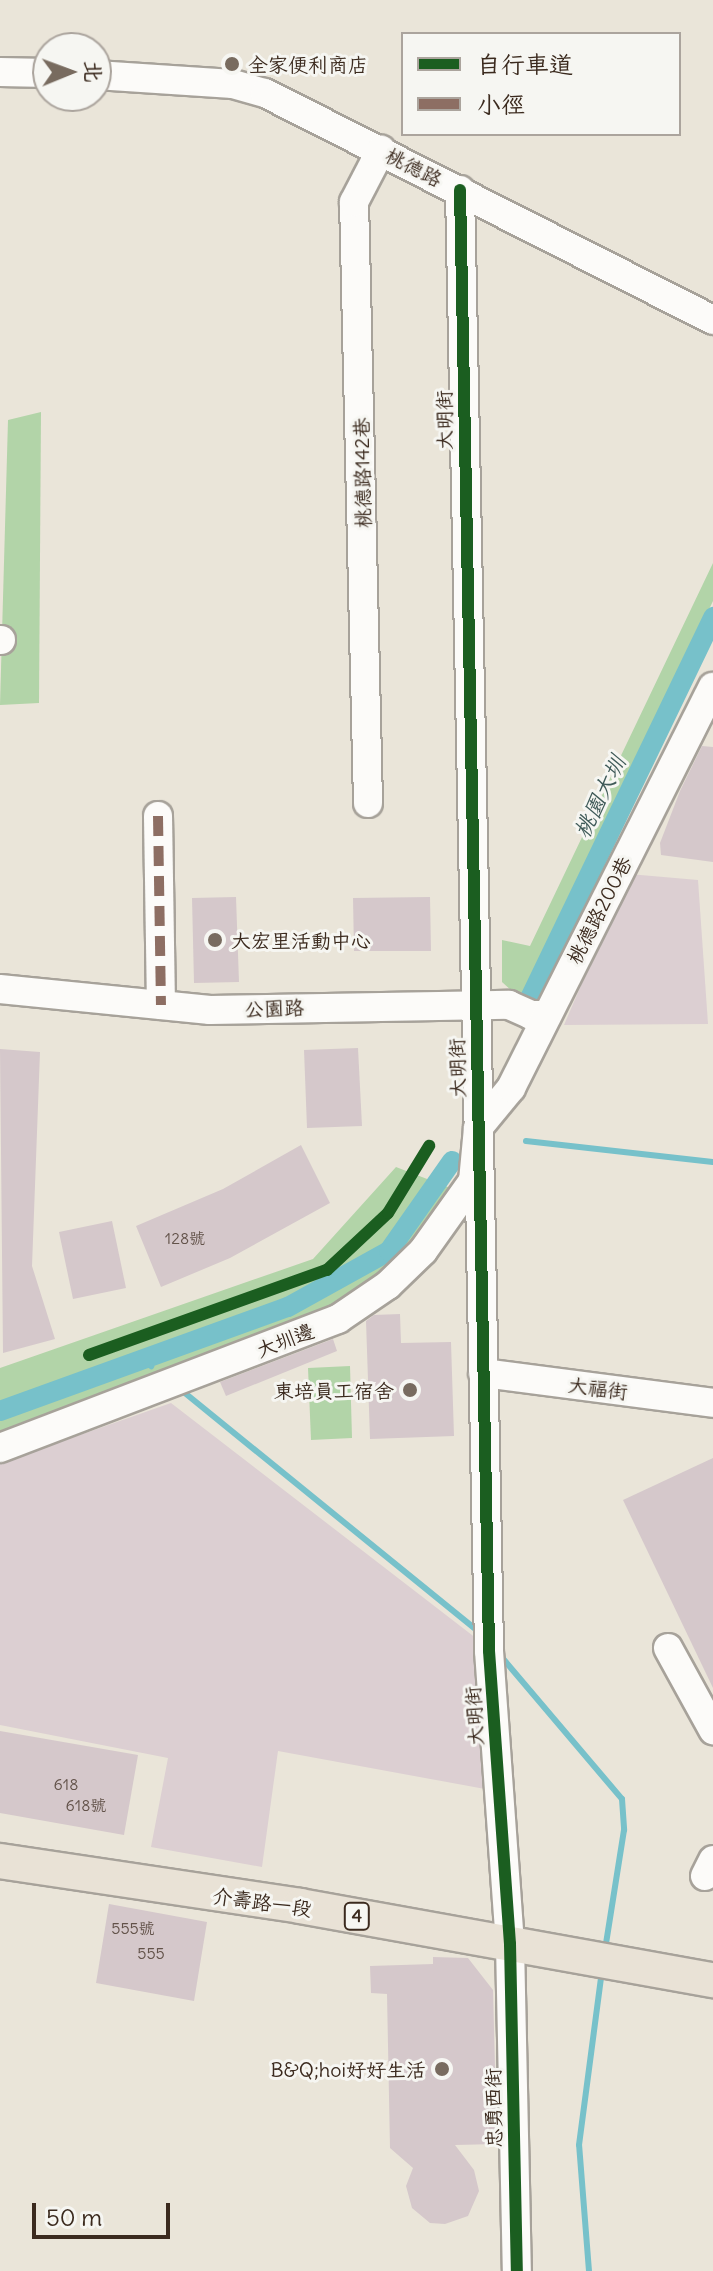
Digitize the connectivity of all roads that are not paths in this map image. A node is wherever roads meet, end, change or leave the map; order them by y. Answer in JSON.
{"nodes":[{"id":1,"x":0,"y":72,"type":"edge"},
{"id":2,"x":32,"y":73,"type":"edge"},
{"id":3,"x":112,"y":76,"type":"edge"},
{"id":4,"x":381,"y":150,"type":"junction"},
{"id":5,"x":460,"y":190,"type":"junction"},
{"id":6,"x":713,"y":320,"type":"edge"},
{"id":7,"x":713,"y":687,"type":"edge"},
{"id":8,"x":368,"y":803,"type":"dead end"},
{"id":9,"x":158,"y":816,"type":"dead end"},
{"id":10,"x":0,"y":989,"type":"edge"},
{"id":11,"x":161,"y":1005,"type":"junction"},
{"id":12,"x":474,"y":1005,"type":"junction"},
{"id":13,"x":547,"y":1015,"type":"junction"},
{"id":14,"x":478,"y":1128,"type":"junction"},
{"id":15,"x":483,"y":1373,"type":"junction"},
{"id":16,"x":713,"y":1403,"type":"edge"},
{"id":17,"x":0,"y":1448,"type":"edge"},
{"id":18,"x":668,"y":1648,"type":"dead end"},
{"id":19,"x":713,"y":1730,"type":"edge"},
{"id":20,"x":0,"y":1861,"type":"edge"},
{"id":21,"x":510,"y":1944,"type":"junction"},
{"id":22,"x":713,"y":1980,"type":"edge"},
{"id":23,"x":517,"y":2271,"type":"edge"}],
"edges":[{"from":1,"to":2,"type":"street"},
{"from":3,"to":4,"type":"street","name":"桃德路"},
{"from":4,"to":5,"type":"street","name":"桃德路"},
{"from":4,"to":8,"type":"street","name":"桃德路142巷"},
{"from":5,"to":6,"type":"street","name":"桃德路"},
{"from":5,"to":12,"type":"street","name":"大明街"},
{"from":7,"to":13,"type":"street","name":"桃德路200巷"},
{"from":9,"to":11,"type":"street"},
{"from":10,"to":11,"type":"street","name":"公園路"},
{"from":11,"to":12,"type":"street","name":"公園路"},
{"from":12,"to":13,"type":"street","name":"公園路"},
{"from":12,"to":14,"type":"street","name":"大明街"},
{"from":13,"to":14,"type":"street","name":"桃德路200巷"},
{"from":14,"to":15,"type":"street","name":"大明街"},
{"from":14,"to":17,"type":"street","name":"大圳邊"},
{"from":15,"to":16,"type":"street","name":"大福街"},
{"from":15,"to":21,"type":"street","name":"大明街"},
{"from":18,"to":19,"type":"street"},
{"from":20,"to":21,"type":"main road","name":"介壽路一段","number":"4"},
{"from":21,"to":22,"type":"main road","name":"介壽路一段","number":"4"},
{"from":21,"to":23,"type":"street","name":"忠勇西街"}]}
